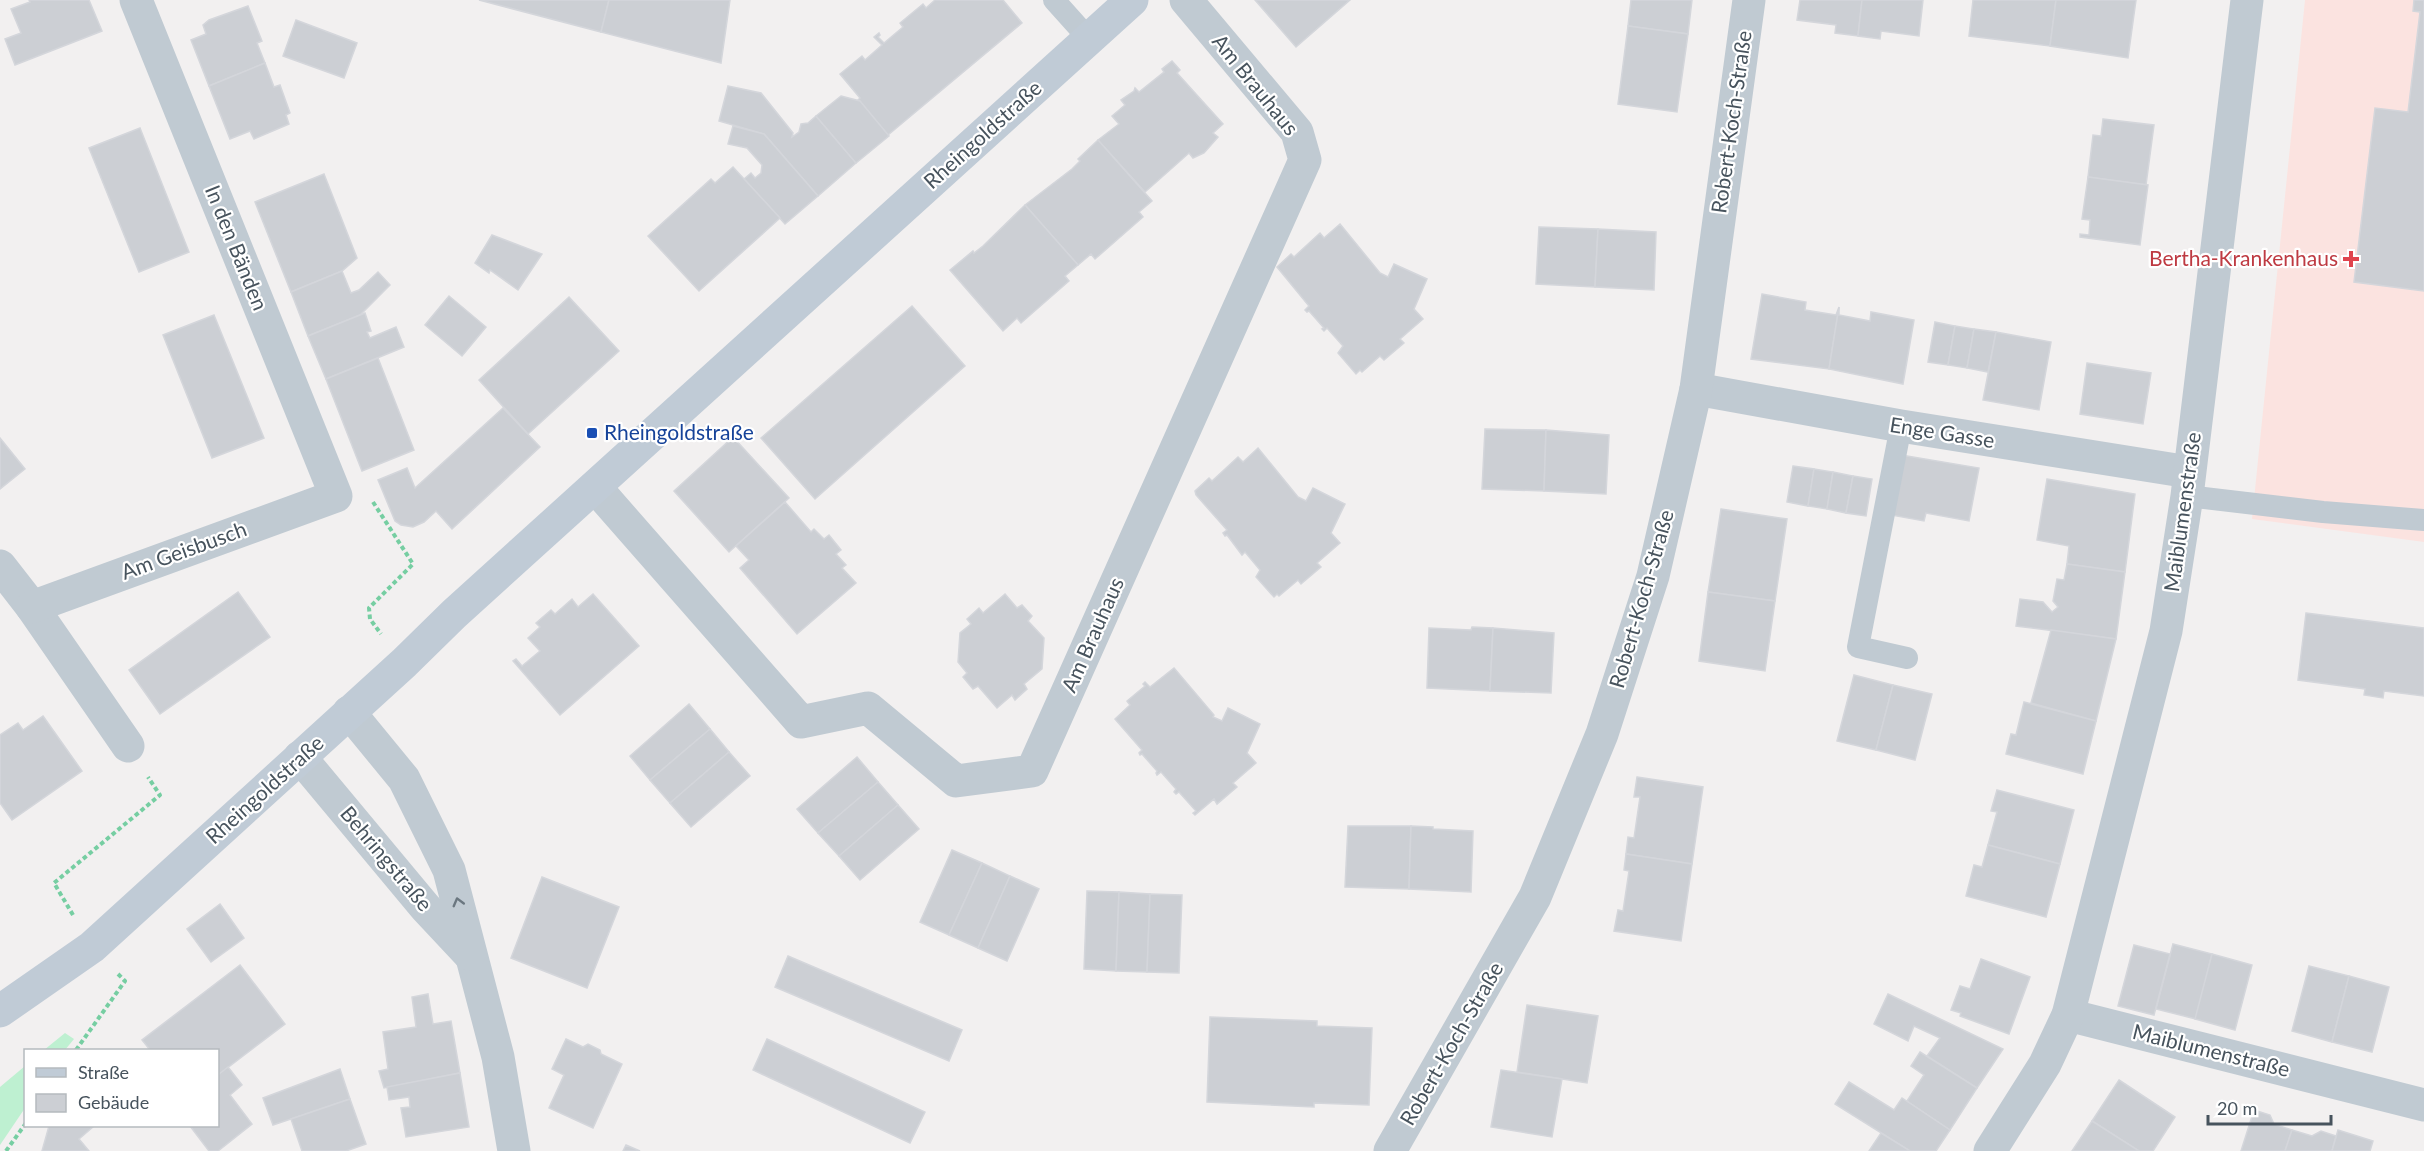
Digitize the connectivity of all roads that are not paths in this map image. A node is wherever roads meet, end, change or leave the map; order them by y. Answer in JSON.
{"nodes":[{"id":1,"x":136,"y":0,"type":"edge"},
{"id":2,"x":1054,"y":0,"type":"edge"},
{"id":3,"x":1132,"y":0,"type":"edge"},
{"id":4,"x":1186,"y":0,"type":"edge"},
{"id":5,"x":1749,"y":0,"type":"edge"},
{"id":6,"x":2247,"y":0,"type":"edge"},
{"id":7,"x":1089,"y":39,"type":"junction"},
{"id":8,"x":1696,"y":389,"type":"junction"},
{"id":9,"x":1901,"y":426,"type":"junction"},
{"id":10,"x":2188,"y":484,"type":"junction"},
{"id":11,"x":595,"y":487,"type":"junction"},
{"id":12,"x":336,"y":496,"type":"joint"},
{"id":13,"x":2424,"y":520,"type":"edge"},
{"id":14,"x":0,"y":566,"type":"edge"},
{"id":15,"x":32,"y":607,"type":"junction"},
{"id":16,"x":1907,"y":658,"type":"dead end"},
{"id":17,"x":349,"y":712,"type":"junction"},
{"id":18,"x":128,"y":746,"type":"road end"},
{"id":19,"x":300,"y":758,"type":"junction"},
{"id":20,"x":473,"y":958,"type":"junction"},
{"id":21,"x":0,"y":1011,"type":"edge"},
{"id":22,"x":2068,"y":1015,"type":"junction"},
{"id":23,"x":2424,"y":1105,"type":"edge"},
{"id":24,"x":514,"y":1151,"type":"edge"},
{"id":25,"x":1390,"y":1151,"type":"edge"},
{"id":26,"x":1990,"y":1151,"type":"edge"}],
"edges":[{"from":1,"to":12,"type":"street","name":"In den Bänden"},
{"from":2,"to":7,"type":"lane"},
{"from":3,"to":7,"type":"street","name":"Rheingoldstraße"},
{"from":4,"to":11,"type":"street","name":"Am Brauhaus"},
{"from":5,"to":8,"type":"street","name":"Robert-Koch-Straße"},
{"from":6,"to":10,"type":"street","name":"Maiblumenstraße"},
{"from":7,"to":11,"type":"street","name":"Rheingoldstraße"},
{"from":8,"to":9,"type":"street","name":"Enge Gasse"},
{"from":8,"to":25,"type":"street","name":"Robert-Koch-Straße"},
{"from":9,"to":10,"type":"street","name":"Enge Gasse"},
{"from":9,"to":16,"type":"lane"},
{"from":10,"to":13,"type":"lane"},
{"from":10,"to":22,"type":"street","name":"Maiblumenstraße"},
{"from":11,"to":17,"type":"street","name":"Rheingoldstraße"},
{"from":12,"to":15,"type":"street","name":"Am Geisbusch"},
{"from":14,"to":15,"type":"street"},
{"from":15,"to":18,"type":"street"},
{"from":17,"to":19,"type":"street","name":"Rheingoldstraße"},
{"from":20,"to":17,"type":"street","name":"Behringstraße","one_way":true},
{"from":19,"to":20,"type":"street","name":"Behringstraße"},
{"from":19,"to":21,"type":"street","name":"Rheingoldstraße"},
{"from":20,"to":24,"type":"street","name":"Behringstraße"},
{"from":22,"to":23,"type":"street","name":"Maiblumenstraße"},
{"from":22,"to":26,"type":"street","name":"Maiblumenstraße"}]}
